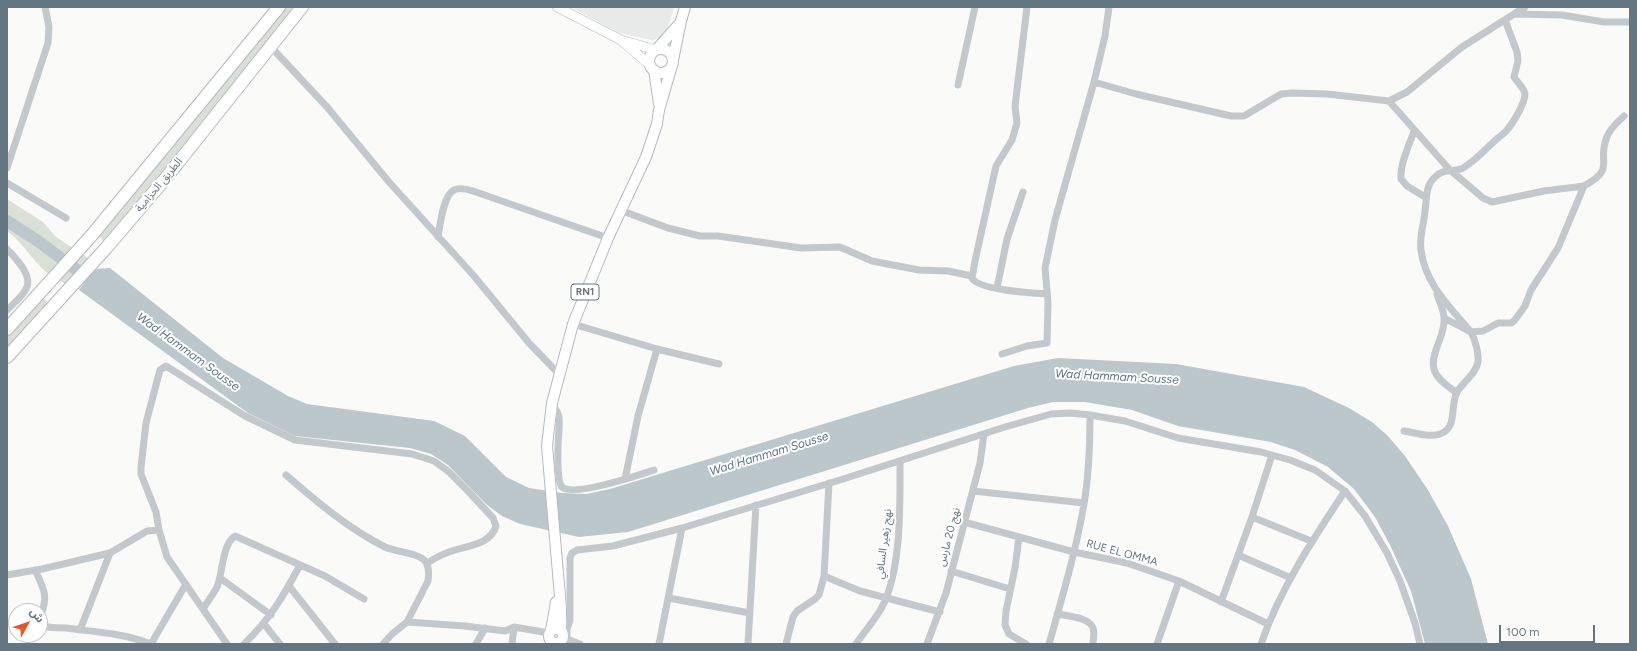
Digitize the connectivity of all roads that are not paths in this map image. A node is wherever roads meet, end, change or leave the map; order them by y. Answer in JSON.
{"nodes":[{"id":1,"x":45,"y":7,"type":"edge"},
{"id":2,"x":279,"y":7,"type":"edge"},
{"id":3,"x":302,"y":7,"type":"edge"},
{"id":4,"x":557,"y":7,"type":"edge"},
{"id":5,"x":685,"y":7,"type":"edge"},
{"id":6,"x":975,"y":7,"type":"edge"},
{"id":7,"x":1027,"y":7,"type":"edge"},
{"id":8,"x":1109,"y":7,"type":"edge"},
{"id":9,"x":1525,"y":7,"type":"edge"},
{"id":10,"x":1514,"y":14,"type":"junction"},
{"id":11,"x":1505,"y":20,"type":"junction"},
{"id":12,"x":681,"y":21,"type":"junction"},
{"id":13,"x":1630,"y":22,"type":"edge"},
{"id":14,"x":621,"y":40,"type":"junction"},
{"id":15,"x":271,"y":47,"type":"junction"},
{"id":16,"x":656,"y":50,"type":"junction"},
{"id":17,"x":673,"y":62,"type":"junction"},
{"id":18,"x":652,"y":68,"type":"junction"},
{"id":19,"x":1094,"y":82,"type":"junction"},
{"id":20,"x":958,"y":85,"type":"dead end"},
{"id":21,"x":1389,"y":102,"type":"junction"},
{"id":22,"x":659,"y":110,"type":"junction"},
{"id":23,"x":1624,"y":116,"type":"dead end"},
{"id":24,"x":1414,"y":131,"type":"junction"},
{"id":25,"x":7,"y":168,"type":"edge"},
{"id":26,"x":1449,"y":169,"type":"junction"},
{"id":27,"x":7,"y":183,"type":"edge"},
{"id":28,"x":1584,"y":186,"type":"junction"},
{"id":29,"x":1023,"y":192,"type":"dead end"},
{"id":30,"x":1425,"y":197,"type":"junction"},
{"id":31,"x":620,"y":210,"type":"junction"},
{"id":32,"x":66,"y":218,"type":"dead end"},
{"id":33,"x":438,"y":237,"type":"junction"},
{"id":34,"x":608,"y":238,"type":"junction"},
{"id":35,"x":7,"y":249,"type":"edge"},
{"id":36,"x":972,"y":276,"type":"junction"},
{"id":37,"x":997,"y":288,"type":"junction"},
{"id":38,"x":1434,"y":288,"type":"junction"},
{"id":39,"x":1047,"y":294,"type":"junction"},
{"id":40,"x":7,"y":310,"type":"edge"},
{"id":41,"x":1444,"y":318,"type":"junction"},
{"id":42,"x":573,"y":324,"type":"junction"},
{"id":43,"x":7,"y":329,"type":"edge"},
{"id":44,"x":1471,"y":332,"type":"junction"},
{"id":45,"x":657,"y":349,"type":"junction"},
{"id":46,"x":1002,"y":354,"type":"dead end"},
{"id":47,"x":7,"y":357,"type":"edge"},
{"id":48,"x":719,"y":364,"type":"dead end"},
{"id":49,"x":559,"y":374,"type":"junction"},
{"id":50,"x":1457,"y":393,"type":"junction"},
{"id":51,"x":552,"y":403,"type":"junction"},
{"id":52,"x":1090,"y":415,"type":"junction"},
{"id":53,"x":1404,"y":431,"type":"dead end"},
{"id":54,"x":984,"y":434,"type":"junction"},
{"id":55,"x":1272,"y":455,"type":"junction"},
{"id":56,"x":900,"y":461,"type":"junction"},
{"id":57,"x":654,"y":470,"type":"dead end"},
{"id":58,"x":286,"y":475,"type":"dead end"},
{"id":59,"x":625,"y":479,"type":"junction"},
{"id":60,"x":829,"y":483,"type":"junction"},
{"id":61,"x":972,"y":491,"type":"junction"},
{"id":62,"x":1345,"y":491,"type":"junction"},
{"id":63,"x":1084,"y":503,"type":"junction"},
{"id":64,"x":756,"y":505,"type":"junction"},
{"id":65,"x":1252,"y":517,"type":"junction"},
{"id":66,"x":964,"y":522,"type":"junction"},
{"id":67,"x":682,"y":528,"type":"junction"},
{"id":68,"x":160,"y":530,"type":"junction"},
{"id":69,"x":1018,"y":537,"type":"junction"},
{"id":70,"x":1311,"y":541,"type":"junction"},
{"id":71,"x":1074,"y":552,"type":"junction"},
{"id":72,"x":110,"y":553,"type":"junction"},
{"id":73,"x":1238,"y":555,"type":"junction"},
{"id":74,"x":427,"y":563,"type":"junction"},
{"id":75,"x":300,"y":565,"type":"junction"},
{"id":76,"x":35,"y":570,"type":"junction"},
{"id":77,"x":951,"y":571,"type":"junction"},
{"id":78,"x":7,"y":575,"type":"edge"},
{"id":79,"x":824,"y":576,"type":"junction"},
{"id":80,"x":220,"y":578,"type":"junction"},
{"id":81,"x":1291,"y":578,"type":"junction"},
{"id":82,"x":1179,"y":581,"type":"junction"},
{"id":83,"x":186,"y":584,"type":"junction"},
{"id":84,"x":289,"y":586,"type":"junction"},
{"id":85,"x":1010,"y":589,"type":"junction"},
{"id":86,"x":668,"y":598,"type":"junction"},
{"id":87,"x":886,"y":598,"type":"junction"},
{"id":88,"x":364,"y":599,"type":"dead end"},
{"id":89,"x":1221,"y":602,"type":"junction"},
{"id":90,"x":46,"y":603,"type":"edge"},
{"id":91,"x":203,"y":609,"type":"junction"},
{"id":92,"x":940,"y":612,"type":"junction"},
{"id":93,"x":750,"y":613,"type":"junction"},
{"id":94,"x":1057,"y":614,"type":"junction"},
{"id":95,"x":271,"y":615,"type":"junction"},
{"id":96,"x":407,"y":622,"type":"junction"},
{"id":97,"x":264,"y":624,"type":"junction"},
{"id":98,"x":1268,"y":624,"type":"junction"},
{"id":99,"x":48,"y":627,"type":"edge"},
{"id":100,"x":514,"y":627,"type":"junction"},
{"id":101,"x":485,"y":628,"type":"junction"},
{"id":102,"x":80,"y":630,"type":"junction"},
{"id":103,"x":557,"y":638,"type":"edge"},
{"id":104,"x":151,"y":644,"type":"edge"},
{"id":105,"x":227,"y":644,"type":"edge"},
{"id":106,"x":244,"y":644,"type":"edge"},
{"id":107,"x":280,"y":644,"type":"edge"},
{"id":108,"x":336,"y":644,"type":"edge"},
{"id":109,"x":383,"y":644,"type":"edge"},
{"id":110,"x":476,"y":644,"type":"edge"},
{"id":111,"x":512,"y":644,"type":"edge"},
{"id":112,"x":580,"y":644,"type":"edge"},
{"id":113,"x":659,"y":644,"type":"edge"},
{"id":114,"x":748,"y":644,"type":"edge"},
{"id":115,"x":786,"y":644,"type":"edge"},
{"id":116,"x":856,"y":644,"type":"edge"},
{"id":117,"x":927,"y":644,"type":"edge"},
{"id":118,"x":1026,"y":644,"type":"edge"},
{"id":119,"x":1049,"y":644,"type":"edge"},
{"id":120,"x":1093,"y":644,"type":"edge"},
{"id":121,"x":1157,"y":644,"type":"edge"},
{"id":122,"x":1261,"y":644,"type":"edge"},
{"id":123,"x":1420,"y":644,"type":"edge"}],
"edges":[{"from":1,"to":25,"type":"street"},
{"from":2,"to":43,"type":"highway","name":"الطريق الحزامية"},
{"from":3,"to":15,"type":"highway","name":"الطريق الحزامية"},
{"from":4,"to":14,"type":"main road"},
{"from":5,"to":12,"type":"main road","number":"RN1"},
{"from":6,"to":20,"type":"street"},
{"from":7,"to":36,"type":"street"},
{"from":8,"to":19,"type":"street"},
{"from":9,"to":10,"type":"street"},
{"from":10,"to":11,"type":"street"},
{"from":10,"to":13,"type":"street"},
{"from":11,"to":21,"type":"street"},
{"from":11,"to":26,"type":"street"},
{"from":12,"to":16,"type":"main road","number":"RN1"},
{"from":12,"to":17,"type":"main road","number":"RN1"},
{"from":14,"to":16,"type":"main road"},
{"from":14,"to":18,"type":"main road"},
{"from":15,"to":33,"type":"street"},
{"from":15,"to":47,"type":"highway","name":"الطريق الحزامية"},
{"from":16,"to":17,"type":"main road"},
{"from":16,"to":18,"type":"main road","number":"RN1"},
{"from":17,"to":18,"type":"main road"},
{"from":17,"to":22,"type":"main road","number":"RN1"},
{"from":18,"to":22,"type":"main road","number":"RN1"},
{"from":19,"to":21,"type":"street"},
{"from":19,"to":39,"type":"street"},
{"from":21,"to":24,"type":"street"},
{"from":22,"to":31,"type":"main road","number":"RN1"},
{"from":23,"to":28,"type":"street"},
{"from":24,"to":26,"type":"street"},
{"from":24,"to":30,"type":"street"},
{"from":26,"to":28,"type":"street"},
{"from":26,"to":30,"type":"street"},
{"from":27,"to":32,"type":"street"},
{"from":28,"to":44,"type":"street"},
{"from":29,"to":37,"type":"street"},
{"from":30,"to":38,"type":"street"},
{"from":31,"to":34,"type":"main road","number":"RN1"},
{"from":31,"to":36,"type":"street"},
{"from":33,"to":34,"type":"street"},
{"from":33,"to":49,"type":"street"},
{"from":34,"to":42,"type":"main road","number":"RN1"},
{"from":35,"to":40,"type":"street"},
{"from":36,"to":37,"type":"street"},
{"from":37,"to":39,"type":"street"},
{"from":38,"to":41,"type":"street"},
{"from":38,"to":44,"type":"street"},
{"from":39,"to":46,"type":"street"},
{"from":41,"to":44,"type":"street"},
{"from":41,"to":50,"type":"street"},
{"from":42,"to":45,"type":"street"},
{"from":42,"to":49,"type":"main road","number":"RN1"},
{"from":44,"to":50,"type":"street"},
{"from":45,"to":48,"type":"street"},
{"from":45,"to":59,"type":"street"},
{"from":49,"to":51,"type":"main road","number":"RN1"},
{"from":50,"to":53,"type":"street"},
{"from":51,"to":59,"type":"street"},
{"from":51,"to":103,"type":"main road","number":"RN1"},
{"from":52,"to":54,"type":"street"},
{"from":52,"to":55,"type":"street"},
{"from":52,"to":63,"type":"street"},
{"from":54,"to":56,"type":"street"},
{"from":54,"to":61,"type":"street","name":"نهج 20 مارس"},
{"from":55,"to":62,"type":"street"},
{"from":55,"to":65,"type":"street"},
{"from":56,"to":60,"type":"street"},
{"from":56,"to":87,"type":"street","name":"نهج زهير السافي"},
{"from":57,"to":59,"type":"street"},
{"from":58,"to":74,"type":"street"},
{"from":60,"to":64,"type":"street"},
{"from":60,"to":79,"type":"street"},
{"from":61,"to":63,"type":"street"},
{"from":61,"to":66,"type":"street","name":"نهج 20 مارس"},
{"from":62,"to":70,"type":"street"},
{"from":62,"to":123,"type":"street"},
{"from":63,"to":71,"type":"street"},
{"from":64,"to":67,"type":"street"},
{"from":64,"to":93,"type":"street"},
{"from":65,"to":70,"type":"street"},
{"from":65,"to":73,"type":"street"},
{"from":66,"to":69,"type":"street","name":"RUE EL OMMA"},
{"from":66,"to":77,"type":"street","name":"نهج 20 مارس"},
{"from":67,"to":86,"type":"street"},
{"from":67,"to":103,"type":"street"},
{"from":68,"to":72,"type":"street"},
{"from":68,"to":74,"type":"street"},
{"from":68,"to":83,"type":"street"},
{"from":69,"to":71,"type":"street","name":"RUE EL OMMA"},
{"from":69,"to":85,"type":"street"},
{"from":70,"to":81,"type":"street"},
{"from":71,"to":82,"type":"street","name":"RUE EL OMMA"},
{"from":71,"to":94,"type":"street"},
{"from":72,"to":76,"type":"street"},
{"from":72,"to":102,"type":"street"},
{"from":73,"to":81,"type":"street"},
{"from":73,"to":89,"type":"street"},
{"from":74,"to":96,"type":"street"},
{"from":75,"to":80,"type":"street"},
{"from":75,"to":84,"type":"street"},
{"from":75,"to":88,"type":"street"},
{"from":76,"to":78,"type":"street"},
{"from":76,"to":90,"type":"street"},
{"from":77,"to":85,"type":"street"},
{"from":77,"to":92,"type":"street","name":"نهج 20 مارس"},
{"from":79,"to":87,"type":"street"},
{"from":79,"to":115,"type":"street"},
{"from":80,"to":91,"type":"street"},
{"from":80,"to":95,"type":"street"},
{"from":81,"to":98,"type":"street"},
{"from":82,"to":89,"type":"street","name":"RUE EL OMMA"},
{"from":82,"to":121,"type":"street"},
{"from":83,"to":91,"type":"street"},
{"from":83,"to":104,"type":"street"},
{"from":84,"to":95,"type":"street"},
{"from":84,"to":108,"type":"street"},
{"from":85,"to":118,"type":"street"},
{"from":86,"to":93,"type":"street"},
{"from":86,"to":113,"type":"street"},
{"from":87,"to":92,"type":"street"},
{"from":87,"to":116,"type":"street","name":"نهج زهير السافي"},
{"from":89,"to":98,"type":"street","name":"RUE EL OMMA"},
{"from":91,"to":105,"type":"street"},
{"from":92,"to":117,"type":"street","name":"نهج 20 مارس"},
{"from":93,"to":114,"type":"street"},
{"from":94,"to":119,"type":"street"},
{"from":94,"to":120,"type":"street"},
{"from":95,"to":97,"type":"street"},
{"from":96,"to":101,"type":"street"},
{"from":96,"to":109,"type":"street"},
{"from":97,"to":106,"type":"street"},
{"from":97,"to":107,"type":"street"},
{"from":98,"to":122,"type":"street"},
{"from":99,"to":102,"type":"street"},
{"from":100,"to":101,"type":"street"},
{"from":100,"to":103,"type":"street"},
{"from":100,"to":111,"type":"street"},
{"from":101,"to":110,"type":"street"},
{"from":102,"to":104,"type":"street"},
{"from":103,"to":112,"type":"street"}]}
